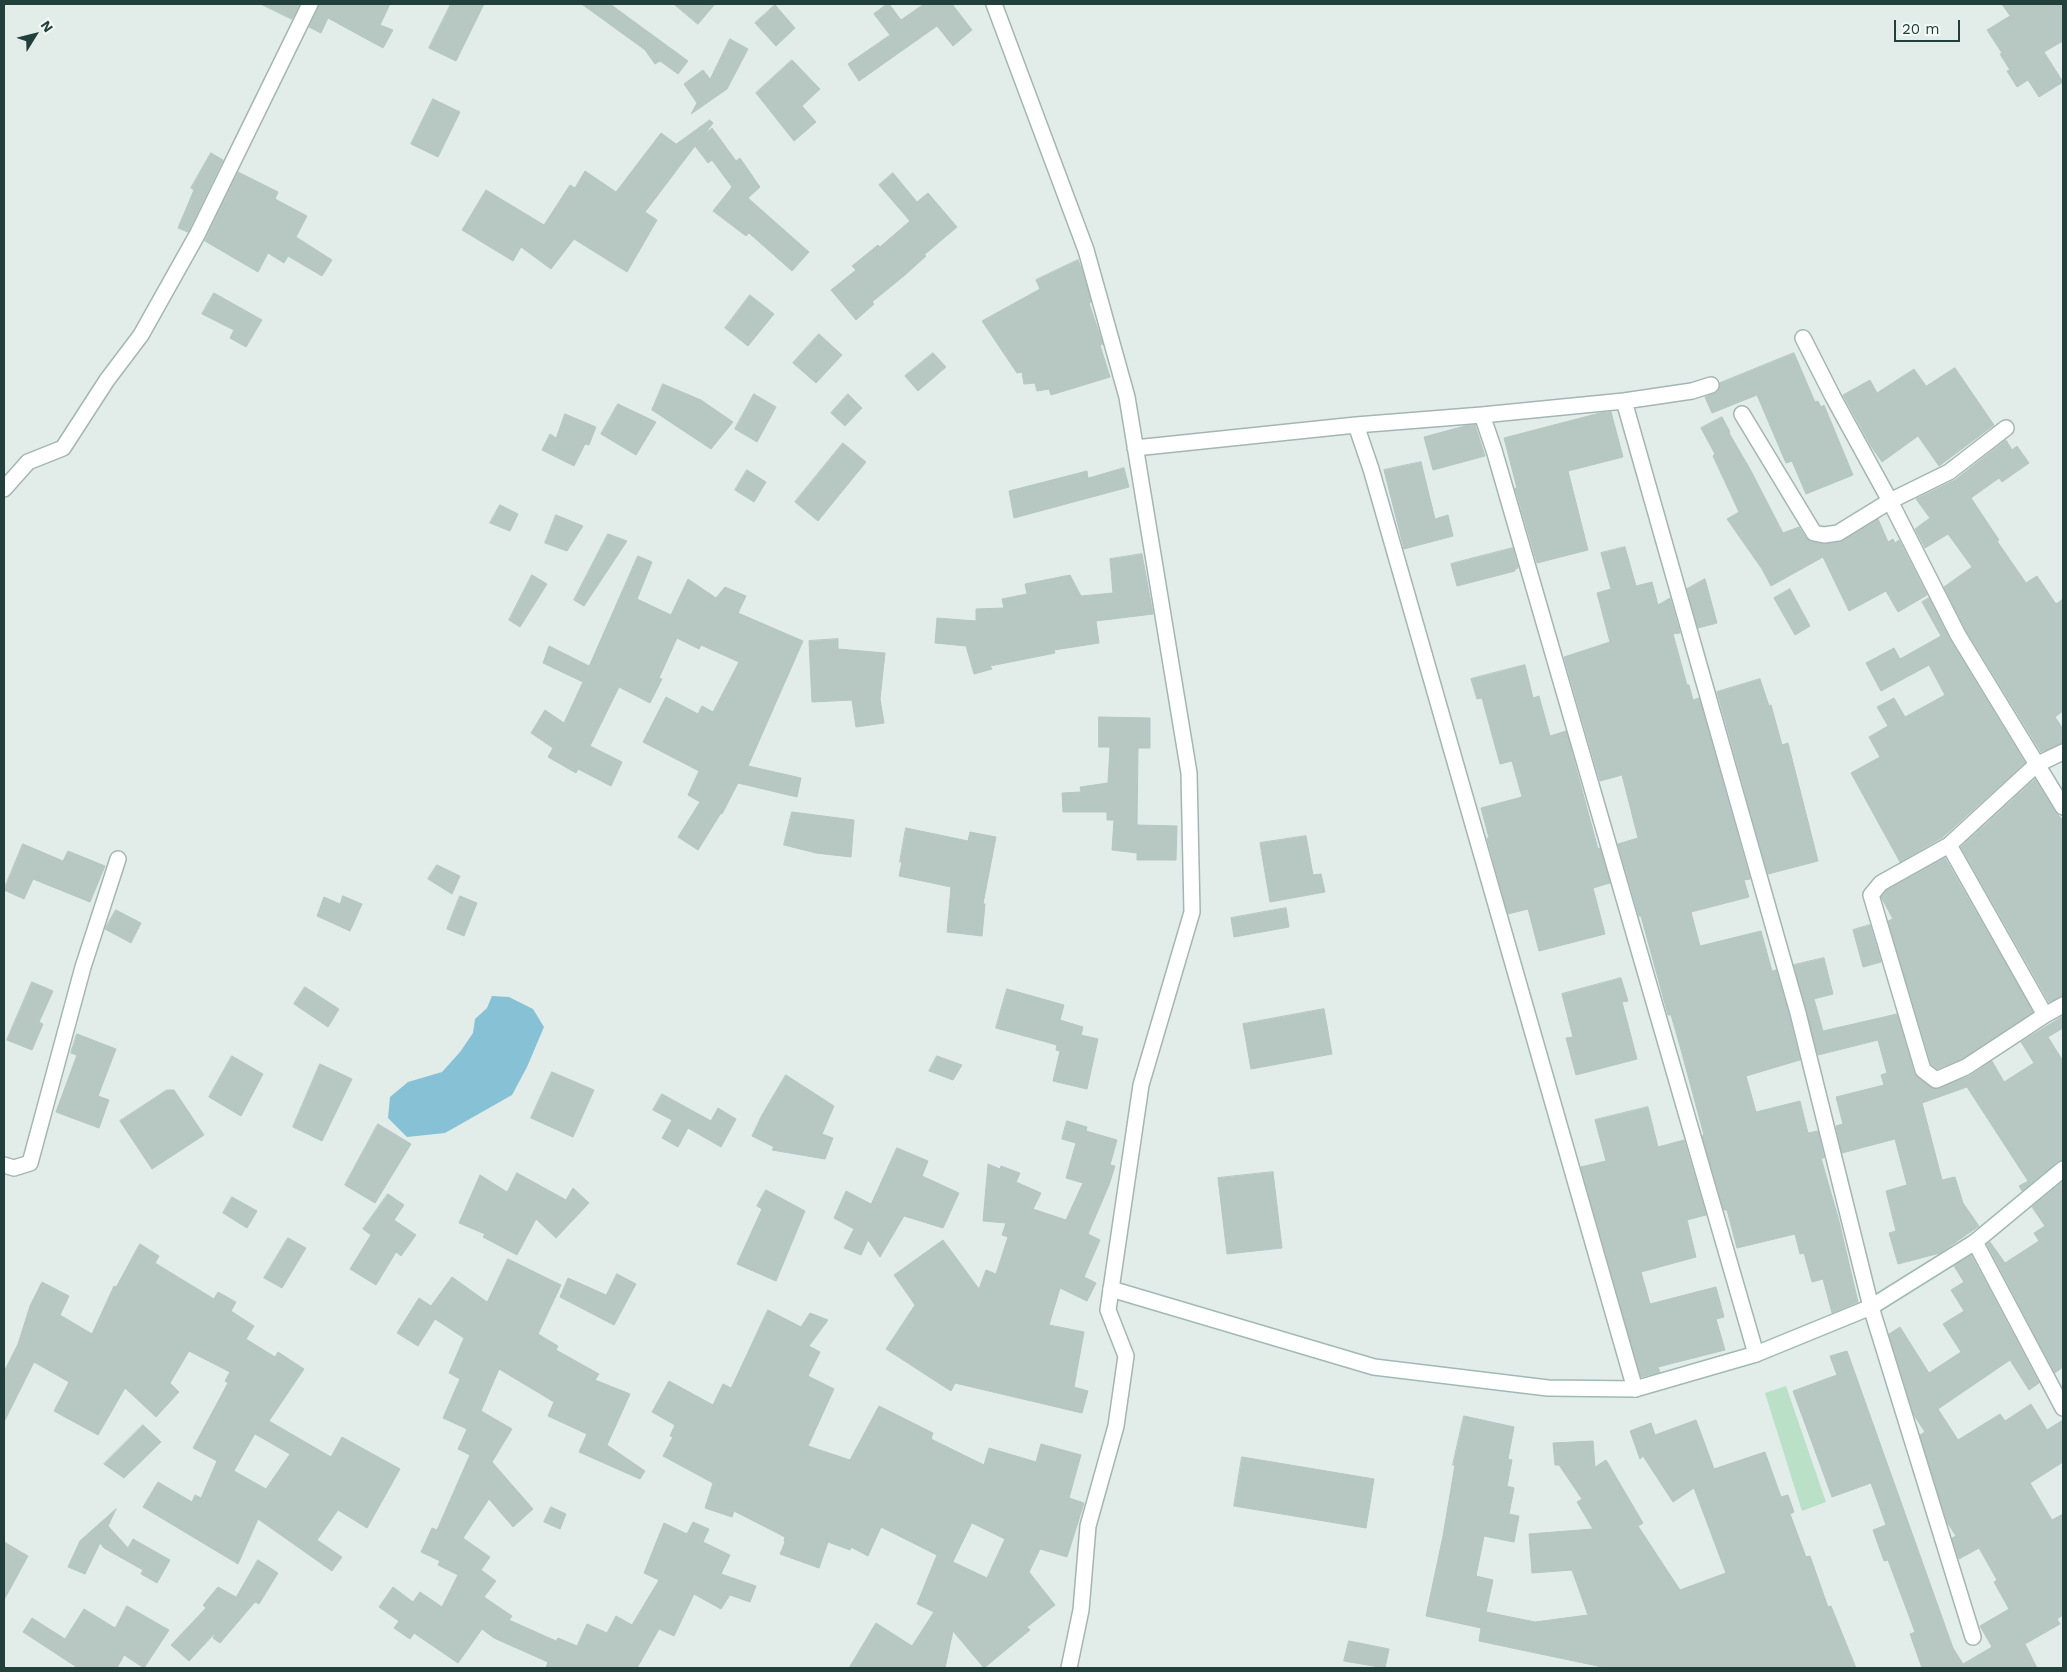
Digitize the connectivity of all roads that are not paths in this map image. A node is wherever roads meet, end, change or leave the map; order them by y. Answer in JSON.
{"nodes":[{"id":1,"x":310,"y":4,"type":"edge"},
{"id":2,"x":994,"y":4,"type":"edge"},
{"id":3,"x":1803,"y":338,"type":"dead end"},
{"id":4,"x":1711,"y":385,"type":"dead end"},
{"id":5,"x":1624,"y":402,"type":"junction"},
{"id":6,"x":1742,"y":414,"type":"dead end"},
{"id":7,"x":1482,"y":415,"type":"junction"},
{"id":8,"x":1356,"y":425,"type":"junction"},
{"id":9,"x":2006,"y":428,"type":"dead end"},
{"id":10,"x":1135,"y":448,"type":"junction"},
{"id":11,"x":4,"y":489,"type":"edge"},
{"id":12,"x":1890,"y":501,"type":"junction"},
{"id":13,"x":2063,"y":752,"type":"edge"},
{"id":14,"x":2036,"y":765,"type":"junction"},
{"id":15,"x":2063,"y":806,"type":"edge"},
{"id":16,"x":1949,"y":845,"type":"junction"},
{"id":17,"x":118,"y":859,"type":"dead end"},
{"id":18,"x":2063,"y":1005,"type":"edge"},
{"id":19,"x":2045,"y":1015,"type":"junction"},
{"id":20,"x":4,"y":1165,"type":"edge"},
{"id":21,"x":2063,"y":1169,"type":"edge"},
{"id":22,"x":1974,"y":1242,"type":"junction"},
{"id":23,"x":1111,"y":1289,"type":"junction"},
{"id":24,"x":1871,"y":1307,"type":"junction"},
{"id":25,"x":1756,"y":1354,"type":"junction"},
{"id":26,"x":1635,"y":1390,"type":"junction"},
{"id":27,"x":2063,"y":1408,"type":"edge"},
{"id":28,"x":1973,"y":1637,"type":"dead end"},
{"id":29,"x":1069,"y":1668,"type":"edge"}],
"edges":[{"from":1,"to":11,"type":"street"},
{"from":2,"to":10,"type":"street"},
{"from":3,"to":12,"type":"street"},
{"from":4,"to":5,"type":"street"},
{"from":5,"to":7,"type":"street"},
{"from":5,"to":24,"type":"street"},
{"from":6,"to":12,"type":"street"},
{"from":7,"to":8,"type":"street"},
{"from":7,"to":25,"type":"street"},
{"from":8,"to":10,"type":"street"},
{"from":8,"to":26,"type":"street"},
{"from":9,"to":12,"type":"street"},
{"from":10,"to":23,"type":"street"},
{"from":12,"to":14,"type":"street"},
{"from":13,"to":14,"type":"street"},
{"from":14,"to":15,"type":"street"},
{"from":14,"to":16,"type":"street"},
{"from":16,"to":19,"type":"street"},
{"from":16,"to":19,"type":"street"},
{"from":17,"to":20,"type":"street"},
{"from":18,"to":19,"type":"street"},
{"from":21,"to":22,"type":"street"},
{"from":22,"to":24,"type":"street"},
{"from":22,"to":27,"type":"street"},
{"from":23,"to":26,"type":"street"},
{"from":23,"to":29,"type":"street"},
{"from":24,"to":25,"type":"street"},
{"from":24,"to":28,"type":"street"},
{"from":25,"to":26,"type":"street"}]}
